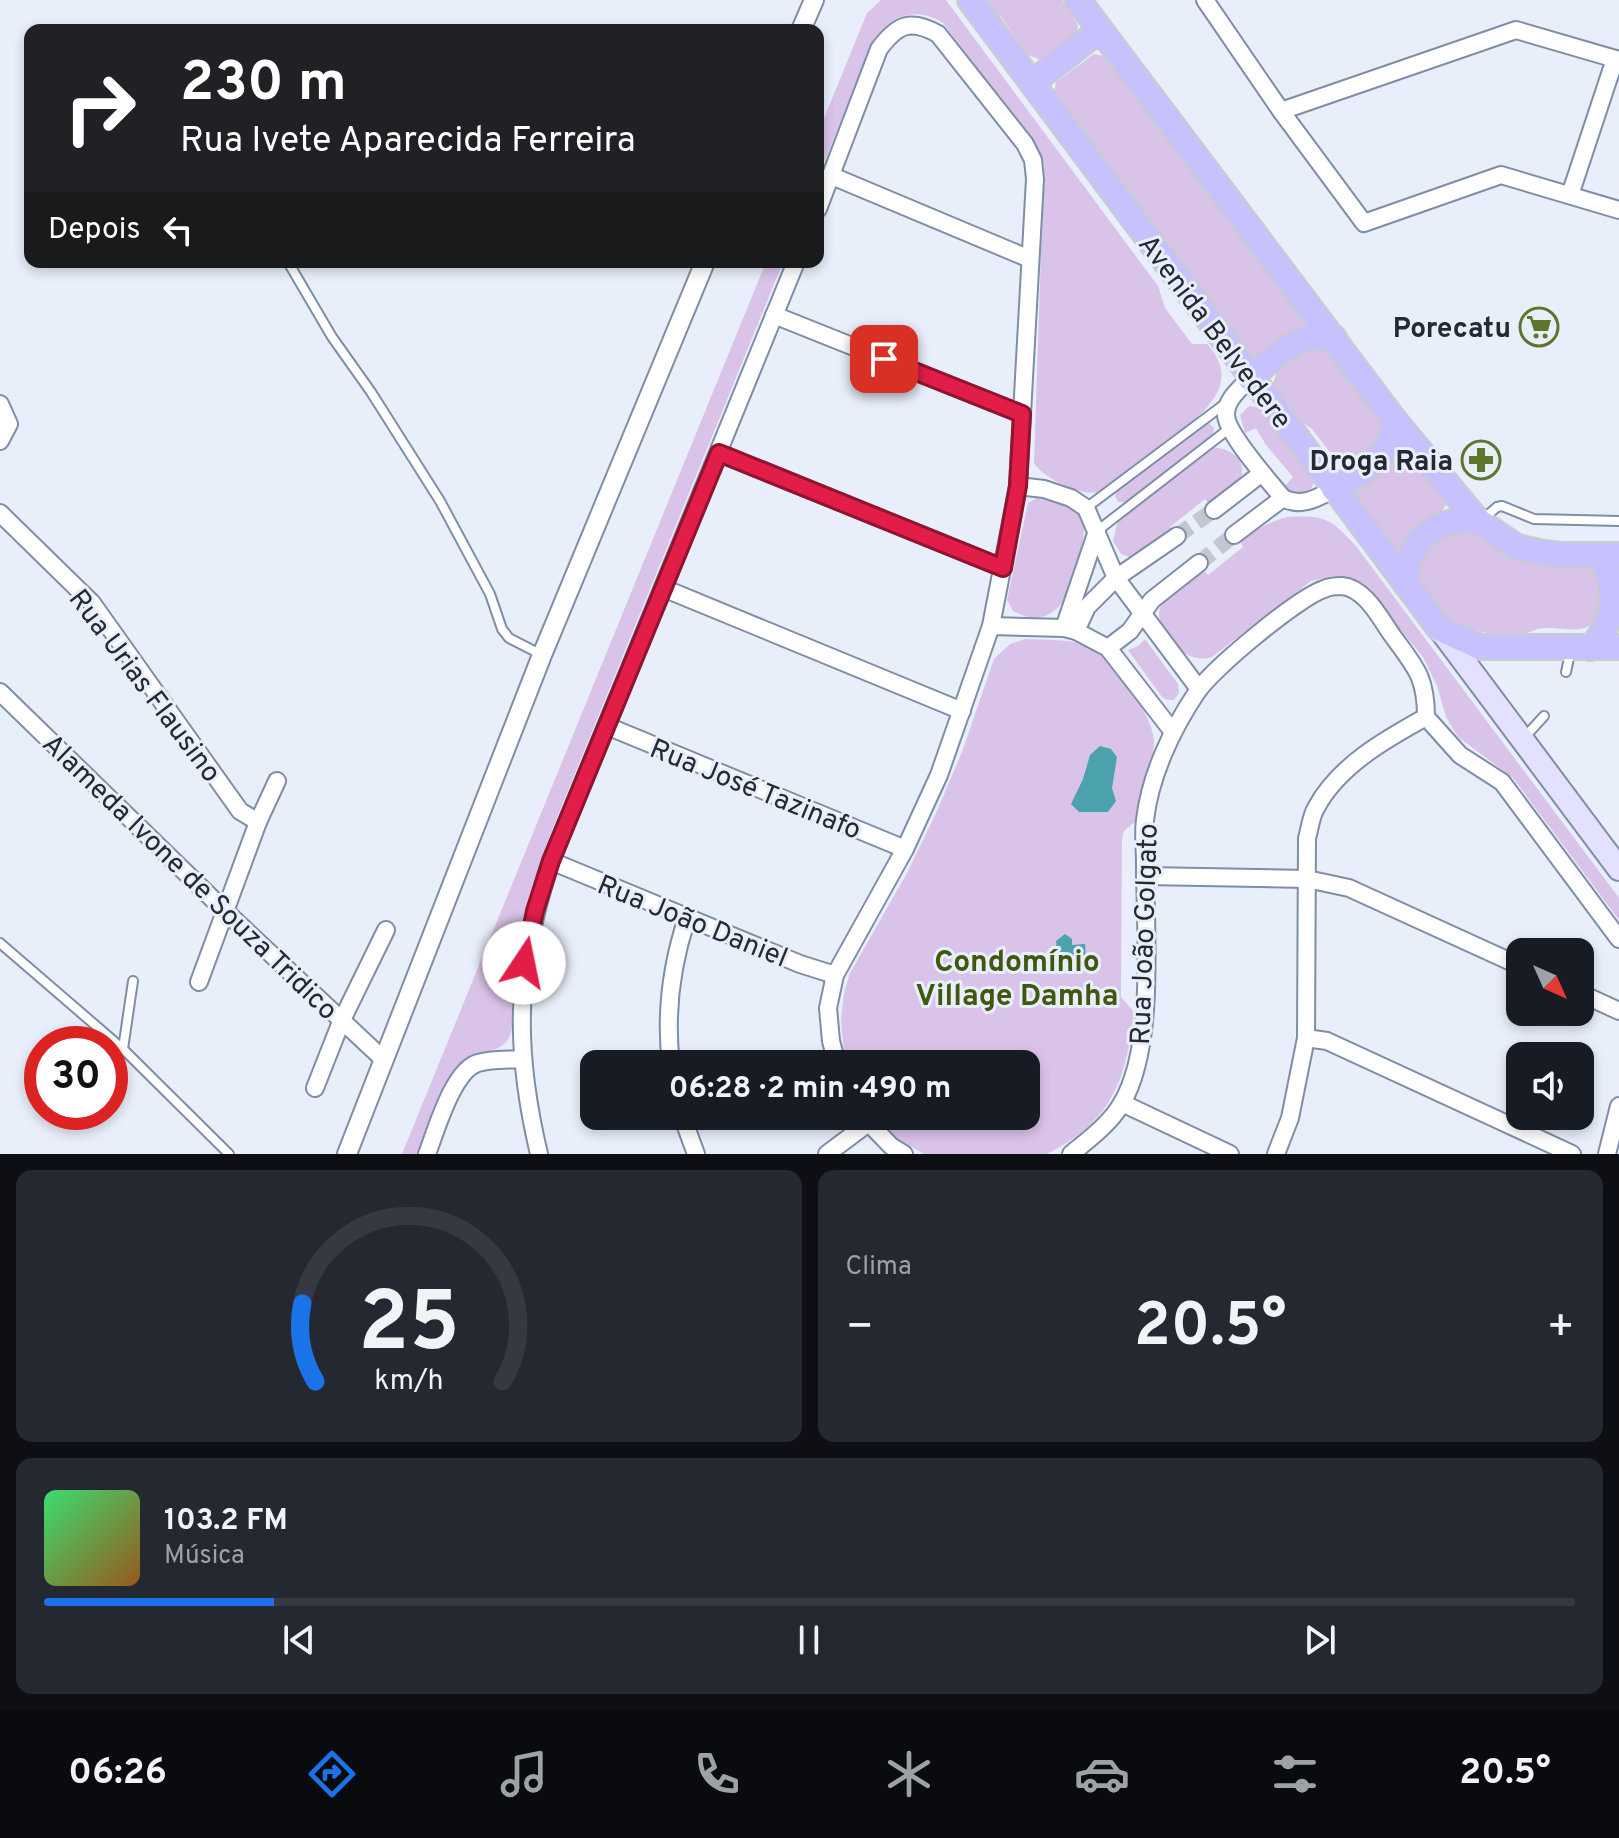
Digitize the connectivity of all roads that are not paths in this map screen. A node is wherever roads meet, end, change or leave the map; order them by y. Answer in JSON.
{"nodes":[{"id":1,"x":814,"y":0,"type":"edge"},
{"id":2,"x":970,"y":0,"type":"edge"},
{"id":3,"x":1078,"y":0,"type":"edge"},
{"id":4,"x":1205,"y":0,"type":"edge"},
{"id":5,"x":1216,"y":0,"type":"edge"},
{"id":6,"x":804,"y":24,"type":"edge"},
{"id":7,"x":1225,"y":29,"type":"junction"},
{"id":8,"x":1100,"y":30,"type":"junction"},
{"id":9,"x":1617,"y":60,"type":"edge"},
{"id":10,"x":1033,"y":82,"type":"junction"},
{"id":11,"x":1281,"y":111,"type":"junction"},
{"id":12,"x":832,"y":176,"type":"junction"},
{"id":13,"x":824,"y":195,"type":"edge"},
{"id":14,"x":1570,"y":195,"type":"junction"},
{"id":15,"x":1619,"y":210,"type":"edge"},
{"id":16,"x":1030,"y":259,"type":"junction"},
{"id":17,"x":292,"y":268,"type":"edge"},
{"id":18,"x":703,"y":268,"type":"edge"},
{"id":19,"x":794,"y":268,"type":"edge"},
{"id":20,"x":774,"y":315,"type":"junction"},
{"id":21,"x":1334,"y":338,"type":"junction"},
{"id":22,"x":1250,"y":378,"type":"junction"},
{"id":23,"x":1230,"y":400,"type":"junction"},
{"id":24,"x":0,"y":404,"type":"edge"},
{"id":25,"x":1022,"y":414,"type":"junction"},
{"id":26,"x":1395,"y":421,"type":"junction"},
{"id":27,"x":1230,"y":428,"type":"junction"},
{"id":28,"x":0,"y":441,"type":"edge"},
{"id":29,"x":719,"y":453,"type":"junction"},
{"id":30,"x":1262,"y":473,"type":"junction"},
{"id":31,"x":1018,"y":486,"type":"junction"},
{"id":32,"x":1334,"y":489,"type":"junction"},
{"id":33,"x":1283,"y":498,"type":"junction"},
{"id":34,"x":1086,"y":508,"type":"junction"},
{"id":35,"x":1214,"y":510,"type":"tunnel mouth"},
{"id":36,"x":0,"y":513,"type":"edge"},
{"id":37,"x":1478,"y":521,"type":"junction"},
{"id":38,"x":1619,"y":521,"type":"edge"},
{"id":39,"x":1097,"y":531,"type":"junction"},
{"id":40,"x":1234,"y":535,"type":"tunnel mouth"},
{"id":41,"x":1177,"y":536,"type":"tunnel mouth"},
{"id":42,"x":1609,"y":555,"type":"edge"},
{"id":43,"x":1199,"y":563,"type":"tunnel mouth"},
{"id":44,"x":1003,"y":568,"type":"junction"},
{"id":45,"x":1116,"y":578,"type":"junction"},
{"id":46,"x":1405,"y":583,"type":"junction"},
{"id":47,"x":663,"y":588,"type":"junction"},
{"id":48,"x":1141,"y":615,"type":"junction"},
{"id":49,"x":991,"y":626,"type":"junction"},
{"id":50,"x":1439,"y":628,"type":"junction"},
{"id":51,"x":1070,"y":629,"type":"junction"},
{"id":52,"x":1619,"y":647,"type":"edge"},
{"id":53,"x":1108,"y":648,"type":"junction"},
{"id":54,"x":1581,"y":648,"type":"junction"},
{"id":55,"x":542,"y":655,"type":"junction"},
{"id":56,"x":1566,"y":672,"type":"dead end"},
{"id":57,"x":1199,"y":689,"type":"junction"},
{"id":58,"x":0,"y":692,"type":"edge"},
{"id":59,"x":962,"y":711,"type":"junction"},
{"id":60,"x":1544,"y":716,"type":"dead end"},
{"id":61,"x":1426,"y":717,"type":"junction"},
{"id":62,"x":607,"y":726,"type":"junction"},
{"id":63,"x":1173,"y":732,"type":"junction"},
{"id":64,"x":1522,"y":739,"type":"junction"},
{"id":65,"x":277,"y":781,"type":"dead end"},
{"id":66,"x":258,"y":822,"type":"junction"},
{"id":67,"x":905,"y":849,"type":"junction"},
{"id":68,"x":551,"y":861,"type":"junction"},
{"id":69,"x":1619,"y":869,"type":"edge"},
{"id":70,"x":1145,"y":876,"type":"junction"},
{"id":71,"x":1307,"y":879,"type":"junction"},
{"id":72,"x":225,"y":911,"type":"junction"},
{"id":73,"x":687,"y":918,"type":"junction"},
{"id":74,"x":386,"y":930,"type":"dead end"},
{"id":75,"x":1619,"y":939,"type":"edge"},
{"id":76,"x":0,"y":943,"type":"edge"},
{"id":77,"x":1506,"y":960,"type":"edge"},
{"id":78,"x":835,"y":975,"type":"junction"},
{"id":79,"x":133,"y":981,"type":"dead end"},
{"id":80,"x":199,"y":982,"type":"dead end"},
{"id":81,"x":1594,"y":999,"type":"edge"},
{"id":82,"x":1619,"y":1011,"type":"edge"},
{"id":83,"x":341,"y":1022,"type":"junction"},
{"id":84,"x":96,"y":1026,"type":"edge"},
{"id":85,"x":126,"y":1026,"type":"edge"},
{"id":86,"x":1306,"y":1038,"type":"junction"},
{"id":87,"x":670,"y":1050,"type":"edge"},
{"id":88,"x":833,"y":1050,"type":"edge"},
{"id":89,"x":128,"y":1054,"type":"edge"},
{"id":90,"x":383,"y":1059,"type":"junction"},
{"id":91,"x":521,"y":1059,"type":"junction"},
{"id":92,"x":315,"y":1088,"type":"dead end"},
{"id":93,"x":1122,"y":1103,"type":"junction"},
{"id":94,"x":1619,"y":1106,"type":"edge"},
{"id":95,"x":687,"y":1130,"type":"edge"},
{"id":96,"x":853,"y":1130,"type":"edge"},
{"id":97,"x":874,"y":1130,"type":"edge"},
{"id":98,"x":229,"y":1154,"type":"edge"},
{"id":99,"x":347,"y":1154,"type":"edge"},
{"id":100,"x":427,"y":1154,"type":"edge"},
{"id":101,"x":539,"y":1154,"type":"edge"},
{"id":102,"x":696,"y":1154,"type":"edge"},
{"id":103,"x":827,"y":1154,"type":"edge"},
{"id":104,"x":904,"y":1154,"type":"edge"},
{"id":105,"x":1071,"y":1154,"type":"edge"},
{"id":106,"x":1230,"y":1154,"type":"edge"},
{"id":107,"x":1276,"y":1154,"type":"edge"},
{"id":108,"x":1572,"y":1154,"type":"edge"},
{"id":109,"x":1607,"y":1154,"type":"edge"}],
"edges":[{"from":1,"to":6,"type":"street"},
{"from":2,"to":10,"type":"main road","name":"Avenida Belvedere"},
{"from":3,"to":8,"type":"main road"},
{"from":4,"to":7,"type":"street"},
{"from":5,"to":7,"type":"street"},
{"from":7,"to":11,"type":"street"},
{"from":8,"to":10,"type":"main road"},
{"from":8,"to":21,"type":"main road"},
{"from":9,"to":11,"type":"street"},
{"from":9,"to":14,"type":"street"},
{"from":10,"to":22,"type":"main road","name":"Avenida Belvedere"},
{"from":11,"to":14,"type":"street"},
{"from":12,"to":13,"type":"street"},
{"from":12,"to":16,"type":"street"},
{"from":12,"to":16,"type":"street"},
{"from":14,"to":15,"type":"street"},
{"from":16,"to":25,"type":"street"},
{"from":17,"to":55,"type":"lane"},
{"from":18,"to":55,"type":"street"},
{"from":19,"to":20,"type":"street"},
{"from":20,"to":25,"type":"street"},
{"from":20,"to":29,"type":"street"},
{"from":21,"to":22,"type":"main road"},
{"from":21,"to":26,"type":"main road"},
{"from":22,"to":23,"type":"street"},
{"from":22,"to":32,"type":"main road","name":"Avenida Belvedere"},
{"from":23,"to":27,"type":"street"},
{"from":23,"to":34,"type":"lane"},
{"from":24,"to":28,"type":"street"},
{"from":25,"to":31,"type":"street"},
{"from":26,"to":32,"type":"main road"},
{"from":26,"to":37,"type":"main road"},
{"from":27,"to":30,"type":"street"},
{"from":27,"to":39,"type":"lane"},
{"from":29,"to":44,"type":"street"},
{"from":29,"to":47,"type":"street"},
{"from":30,"to":33,"type":"street"},
{"from":30,"to":35,"type":"street"},
{"from":31,"to":34,"type":"street"},
{"from":31,"to":44,"type":"street"},
{"from":32,"to":33,"type":"street"},
{"from":32,"to":46,"type":"main road","name":"Avenida Belvedere"},
{"from":33,"to":40,"type":"street"},
{"from":34,"to":39,"type":"street"},
{"from":36,"to":66,"type":"street","name":"Rua Urias Flausino"},
{"from":37,"to":38,"type":"lane"},
{"from":37,"to":42,"type":"main road"},
{"from":37,"to":46,"type":"main road"},
{"from":39,"to":45,"type":"street"},
{"from":39,"to":51,"type":"street"},
{"from":41,"to":45,"type":"street"},
{"from":42,"to":54,"type":"main road"},
{"from":43,"to":48,"type":"street"},
{"from":44,"to":49,"type":"street"},
{"from":45,"to":48,"type":"street"},
{"from":45,"to":51,"type":"street"},
{"from":46,"to":50,"type":"main road","name":"Avenida Belvedere"},
{"from":47,"to":59,"type":"street"},
{"from":47,"to":62,"type":"street"},
{"from":48,"to":53,"type":"street"},
{"from":48,"to":57,"type":"street"},
{"from":49,"to":51,"type":"street"},
{"from":49,"to":59,"type":"street"},
{"from":50,"to":54,"type":"main road","name":"Avenida Belvedere"},
{"from":50,"to":64,"type":"main road"},
{"from":51,"to":53,"type":"street"},
{"from":52,"to":54,"type":"main road","name":"Avenida Belvedere"},
{"from":53,"to":63,"type":"street"},
{"from":54,"to":56,"type":"lane"},
{"from":55,"to":90,"type":"street"},
{"from":57,"to":61,"type":"street","name":"Rua João Golgato"},
{"from":57,"to":63,"type":"street","name":"Rua João Golgato"},
{"from":58,"to":72,"type":"street","name":"Alameda Ivone de Souza Tridico"},
{"from":59,"to":67,"type":"street"},
{"from":60,"to":64,"type":"lane"},
{"from":61,"to":71,"type":"street"},
{"from":61,"to":75,"type":"street"},
{"from":62,"to":67,"type":"street","name":"Rua José Tazinafo"},
{"from":62,"to":68,"type":"street"},
{"from":63,"to":70,"type":"street","name":"Rua João Golgato"},
{"from":64,"to":69,"type":"main road"},
{"from":65,"to":66,"type":"street"},
{"from":66,"to":72,"type":"street"},
{"from":67,"to":78,"type":"street"},
{"from":68,"to":73,"type":"street","name":"Rua João Daniel"},
{"from":68,"to":91,"type":"street"},
{"from":70,"to":71,"type":"street"},
{"from":70,"to":93,"type":"street","name":"Rua João Golgato"},
{"from":71,"to":77,"type":"street"},
{"from":71,"to":86,"type":"street"},
{"from":72,"to":80,"type":"street"},
{"from":72,"to":83,"type":"street","name":"Alameda Ivone de Souza Tridico"},
{"from":73,"to":78,"type":"street","name":"Rua João Daniel"},
{"from":73,"to":87,"type":"street"},
{"from":74,"to":83,"type":"street"},
{"from":76,"to":84,"type":"lane"},
{"from":78,"to":88,"type":"street"},
{"from":79,"to":85,"type":"lane"},
{"from":81,"to":82,"type":"street"},
{"from":83,"to":90,"type":"street","name":"Alameda Ivone de Souza Tridico"},
{"from":83,"to":92,"type":"street"},
{"from":86,"to":107,"type":"street"},
{"from":86,"to":108,"type":"street"},
{"from":89,"to":98,"type":"lane"},
{"from":90,"to":99,"type":"street"},
{"from":91,"to":100,"type":"street"},
{"from":91,"to":101,"type":"street"},
{"from":93,"to":105,"type":"street","name":"Rua João Golgato"},
{"from":93,"to":106,"type":"street"},
{"from":94,"to":109,"type":"street"},
{"from":95,"to":102,"type":"street"},
{"from":96,"to":103,"type":"street"},
{"from":97,"to":104,"type":"street"}]}
